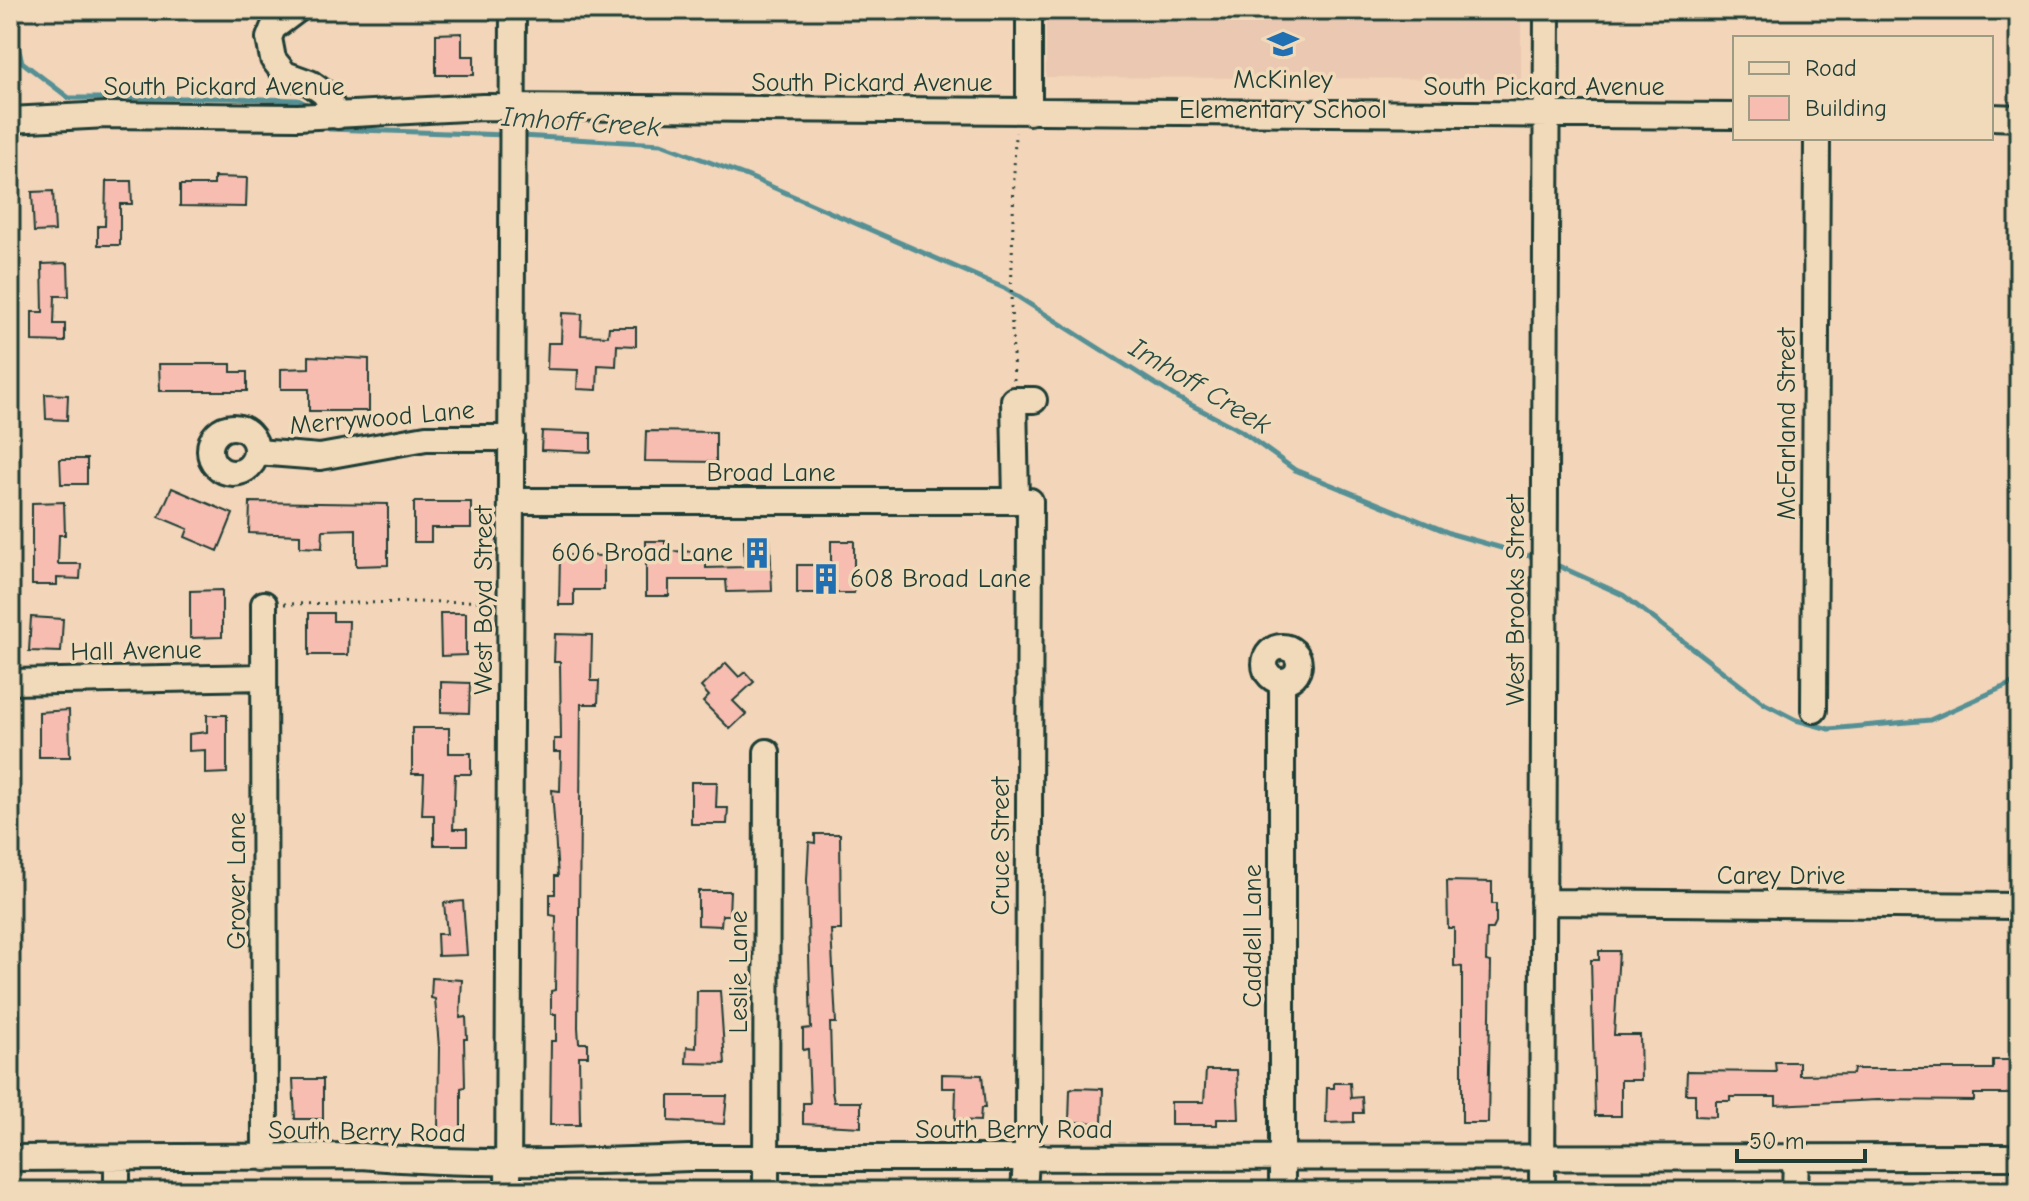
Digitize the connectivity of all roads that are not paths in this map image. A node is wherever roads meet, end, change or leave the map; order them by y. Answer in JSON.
{"nodes":[{"id":1,"x":297,"y":10,"type":"edge"},
{"id":2,"x":513,"y":10,"type":"edge"},
{"id":3,"x":1029,"y":10,"type":"edge"},
{"id":4,"x":1546,"y":10,"type":"edge"},
{"id":5,"x":513,"y":112,"type":"junction"},
{"id":6,"x":1022,"y":112,"type":"junction"},
{"id":7,"x":1547,"y":115,"type":"junction"},
{"id":8,"x":338,"y":116,"type":"junction"},
{"id":9,"x":1733,"y":116,"type":"edge"},
{"id":10,"x":1993,"y":117,"type":"edge"},
{"id":11,"x":2019,"y":118,"type":"edge"},
{"id":12,"x":10,"y":120,"type":"edge"},
{"id":13,"x":1817,"y":140,"type":"edge"},
{"id":14,"x":1024,"y":400,"type":"road end"},
{"id":15,"x":512,"y":438,"type":"junction"},
{"id":16,"x":257,"y":452,"type":"dead end"},
{"id":17,"x":512,"y":501,"type":"junction"},
{"id":18,"x":1023,"y":501,"type":"junction"},
{"id":19,"x":264,"y":604,"type":"road end"},
{"id":20,"x":264,"y":677,"type":"junction"},
{"id":21,"x":1282,"y":681,"type":"dead end"},
{"id":22,"x":10,"y":682,"type":"edge"},
{"id":23,"x":1814,"y":710,"type":"dead end"},
{"id":24,"x":767,"y":752,"type":"dead end"},
{"id":25,"x":1543,"y":902,"type":"junction"},
{"id":26,"x":2019,"y":906,"type":"edge"},
{"id":27,"x":2019,"y":1157,"type":"edge"},
{"id":28,"x":10,"y":1158,"type":"edge"},
{"id":29,"x":117,"y":1158,"type":"junction"},
{"id":30,"x":265,"y":1158,"type":"junction"},
{"id":31,"x":766,"y":1158,"type":"junction"},
{"id":32,"x":1542,"y":1158,"type":"junction"},
{"id":33,"x":1796,"y":1158,"type":"junction"},
{"id":34,"x":1026,"y":1159,"type":"junction"},
{"id":35,"x":1282,"y":1160,"type":"junction"},
{"id":36,"x":508,"y":1161,"type":"junction"},
{"id":37,"x":117,"y":1191,"type":"edge"},
{"id":38,"x":508,"y":1191,"type":"edge"},
{"id":39,"x":766,"y":1191,"type":"edge"},
{"id":40,"x":1024,"y":1191,"type":"edge"},
{"id":41,"x":1282,"y":1191,"type":"edge"},
{"id":42,"x":1542,"y":1191,"type":"edge"},
{"id":43,"x":1795,"y":1191,"type":"edge"}],
"edges":[{"from":1,"to":8,"type":"street"},
{"from":2,"to":5,"type":"street","name":"West Boyd Street"},
{"from":3,"to":6,"type":"street"},
{"from":4,"to":7,"type":"street","name":"West Brooks Street"},
{"from":5,"to":6,"type":"street","name":"South Pickard Avenue"},
{"from":5,"to":8,"type":"street","name":"South Pickard Avenue"},
{"from":5,"to":15,"type":"street","name":"West Boyd Street"},
{"from":6,"to":7,"type":"street","name":"South Pickard Avenue"},
{"from":7,"to":9,"type":"street","name":"South Pickard Avenue"},
{"from":7,"to":25,"type":"street","name":"West Brooks Street"},
{"from":8,"to":12,"type":"street","name":"South Pickard Avenue"},
{"from":10,"to":11,"type":"street"},
{"from":13,"to":23,"type":"street","name":"McFarland Street"},
{"from":14,"to":18,"type":"street","name":"Cruce Street"},
{"from":15,"to":16,"type":"street","name":"Merrywood Lane"},
{"from":15,"to":17,"type":"street","name":"West Boyd Street"},
{"from":17,"to":18,"type":"street","name":"Broad Lane"},
{"from":17,"to":36,"type":"street","name":"West Boyd Street"},
{"from":18,"to":34,"type":"street","name":"Cruce Street"},
{"from":19,"to":20,"type":"street","name":"Grover Lane"},
{"from":20,"to":22,"type":"street","name":"Hall Avenue"},
{"from":20,"to":30,"type":"street","name":"Grover Lane"},
{"from":21,"to":35,"type":"street","name":"Caddell Lane"},
{"from":24,"to":31,"type":"street","name":"Leslie Lane"},
{"from":25,"to":26,"type":"street","name":"Carey Drive"},
{"from":25,"to":32,"type":"street","name":"West Brooks Street"},
{"from":27,"to":33,"type":"street","name":"South Berry Road"},
{"from":28,"to":29,"type":"street","name":"South Berry Road"},
{"from":29,"to":30,"type":"street","name":"South Berry Road"},
{"from":29,"to":37,"type":"street"},
{"from":30,"to":36,"type":"street","name":"South Berry Road"},
{"from":31,"to":34,"type":"street","name":"South Berry Road"},
{"from":31,"to":36,"type":"street","name":"South Berry Road"},
{"from":31,"to":39,"type":"street","name":"Leslie Lane"},
{"from":32,"to":33,"type":"street","name":"South Berry Road"},
{"from":32,"to":35,"type":"street","name":"South Berry Road"},
{"from":32,"to":42,"type":"street","name":"West Brooks Street"},
{"from":33,"to":43,"type":"street"},
{"from":34,"to":35,"type":"street","name":"South Berry Road"},
{"from":34,"to":40,"type":"street","name":"Cruce Street"},
{"from":35,"to":41,"type":"street","name":"Caddell Lane"},
{"from":36,"to":38,"type":"street","name":"West Boyd Street"}]}
